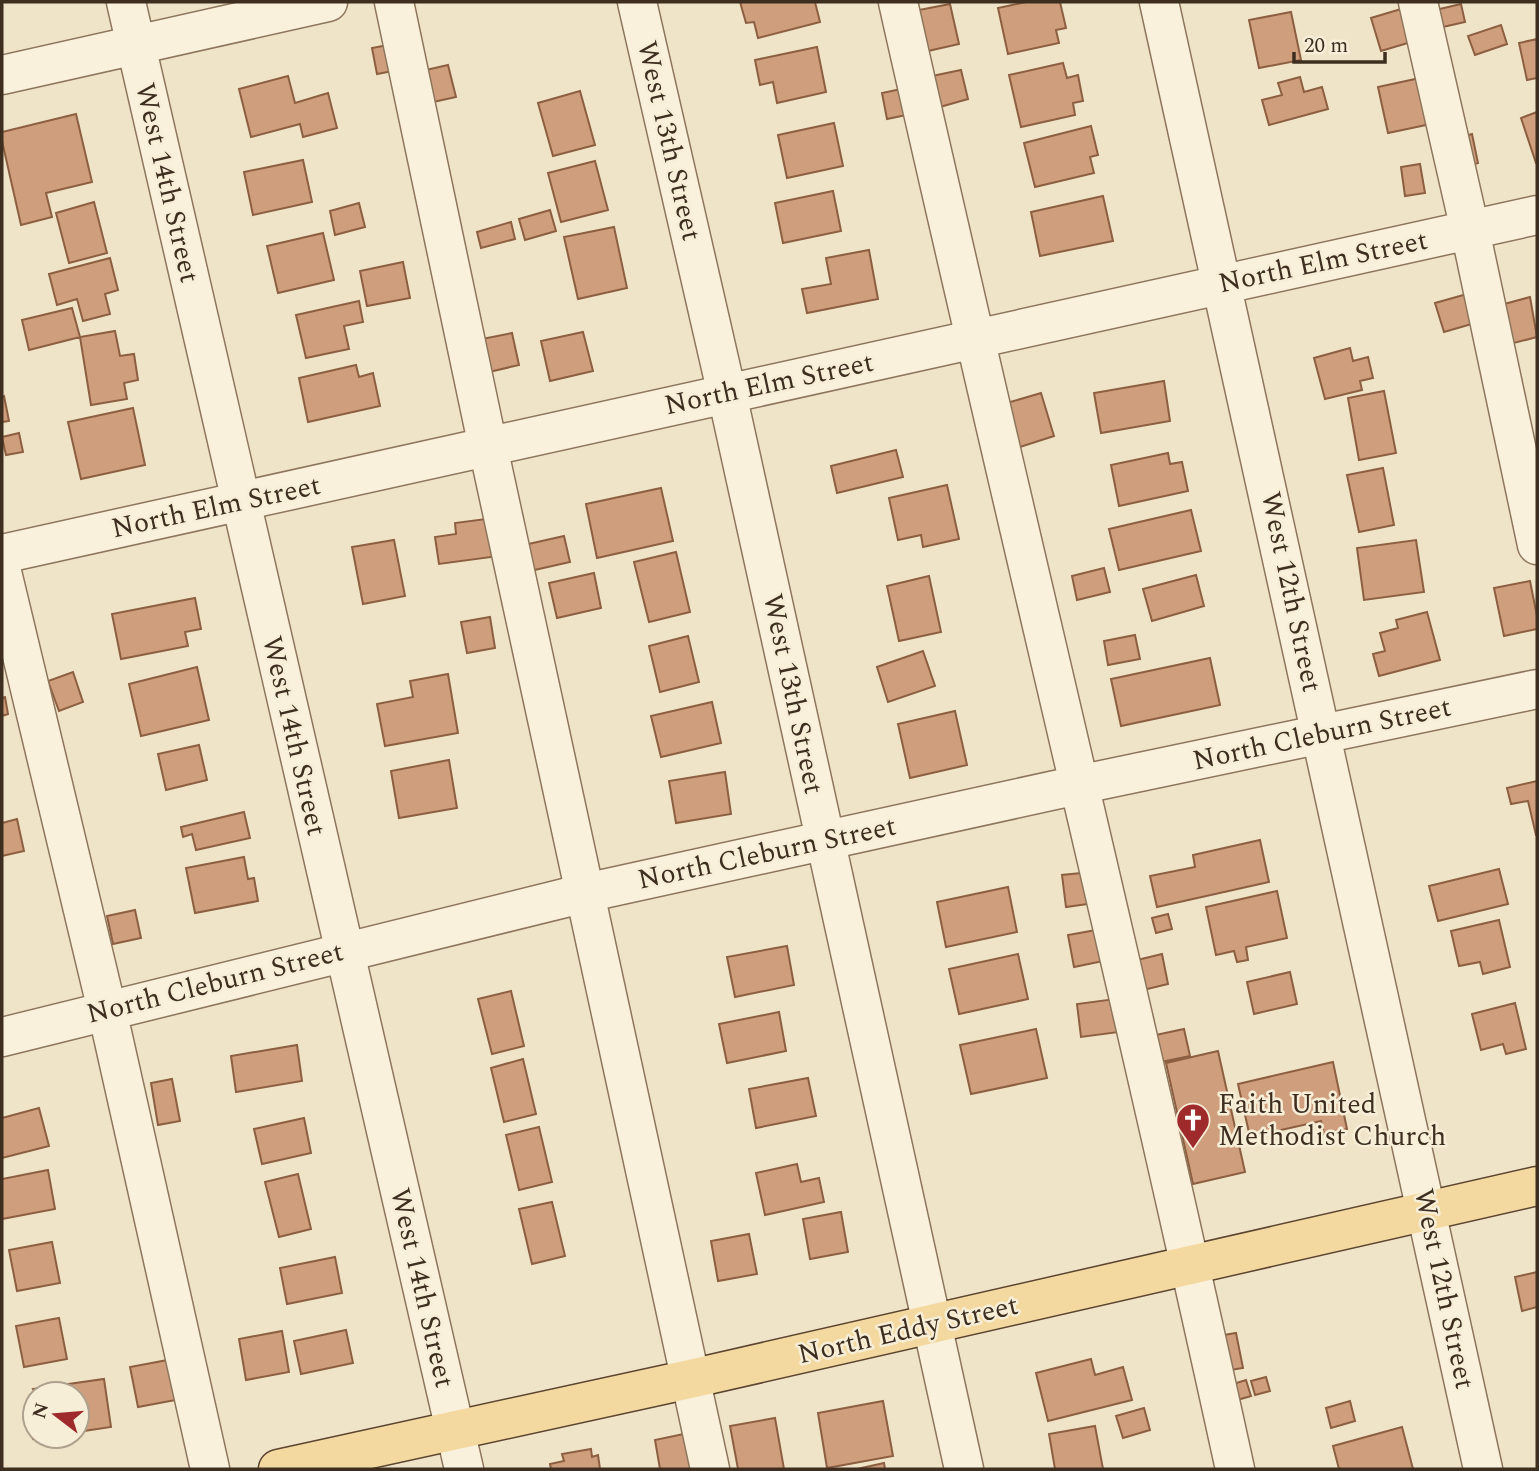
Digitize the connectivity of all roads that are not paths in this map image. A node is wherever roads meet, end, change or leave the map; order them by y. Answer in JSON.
{"nodes":[{"id":1,"x":126,"y":2,"type":"edge"},
{"id":2,"x":328,"y":2,"type":"edge"},
{"id":3,"x":394,"y":2,"type":"edge"},
{"id":4,"x":637,"y":2,"type":"edge"},
{"id":5,"x":898,"y":2,"type":"edge"},
{"id":6,"x":1159,"y":2,"type":"edge"},
{"id":7,"x":1418,"y":2,"type":"edge"},
{"id":8,"x":136,"y":45,"type":"junction"},
{"id":9,"x":2,"y":75,"type":"edge"},
{"id":10,"x":1537,"y":215,"type":"edge"},
{"id":11,"x":1470,"y":230,"type":"junction"},
{"id":12,"x":1223,"y":284,"type":"junction"},
{"id":13,"x":974,"y":339,"type":"junction"},
{"id":14,"x":727,"y":394,"type":"junction"},
{"id":15,"x":488,"y":447,"type":"junction"},
{"id":16,"x":239,"y":502,"type":"junction"},
{"id":17,"x":1537,"y":545,"type":"edge"},
{"id":18,"x":2,"y":554,"type":"edge"},
{"id":19,"x":2,"y":572,"type":"edge"},
{"id":20,"x":1537,"y":689,"type":"edge"},
{"id":21,"x":1322,"y":733,"type":"junction"},
{"id":22,"x":1078,"y":785,"type":"junction"},
{"id":23,"x":825,"y":840,"type":"junction"},
{"id":24,"x":584,"y":893,"type":"junction"},
{"id":25,"x":344,"y":951,"type":"junction"},
{"id":26,"x":107,"y":1010,"type":"junction"},
{"id":27,"x":2,"y":1037,"type":"edge"},
{"id":28,"x":1537,"y":1186,"type":"edge"},
{"id":29,"x":1427,"y":1212,"type":"junction"},
{"id":30,"x":1191,"y":1265,"type":"junction"},
{"id":31,"x":932,"y":1324,"type":"junction"},
{"id":32,"x":690,"y":1379,"type":"junction"},
{"id":33,"x":456,"y":1430,"type":"junction"},
{"id":34,"x":210,"y":1469,"type":"edge"},
{"id":35,"x":278,"y":1469,"type":"edge"},
{"id":36,"x":464,"y":1469,"type":"edge"},
{"id":37,"x":710,"y":1469,"type":"edge"},
{"id":38,"x":964,"y":1469,"type":"edge"},
{"id":39,"x":1235,"y":1469,"type":"edge"},
{"id":40,"x":1483,"y":1469,"type":"edge"}],
"edges":[{"from":1,"to":8,"type":"street","name":"West 14th Street"},
{"from":2,"to":8,"type":"street"},
{"from":3,"to":15,"type":"street"},
{"from":4,"to":14,"type":"street","name":"West 13th Street"},
{"from":5,"to":13,"type":"street"},
{"from":6,"to":12,"type":"street","name":"West 12th Street"},
{"from":7,"to":11,"type":"street"},
{"from":8,"to":9,"type":"street"},
{"from":8,"to":16,"type":"street","name":"West 14th Street"},
{"from":10,"to":11,"type":"street","name":"North Elm Street"},
{"from":11,"to":12,"type":"street","name":"North Elm Street"},
{"from":11,"to":17,"type":"street"},
{"from":12,"to":13,"type":"street","name":"North Elm Street"},
{"from":12,"to":21,"type":"street","name":"West 12th Street"},
{"from":13,"to":14,"type":"street","name":"North Elm Street"},
{"from":13,"to":22,"type":"street"},
{"from":14,"to":15,"type":"street","name":"North Elm Street"},
{"from":14,"to":23,"type":"street","name":"West 13th Street"},
{"from":15,"to":16,"type":"street","name":"North Elm Street"},
{"from":15,"to":24,"type":"street"},
{"from":16,"to":18,"type":"street","name":"North Elm Street"},
{"from":16,"to":25,"type":"street","name":"West 14th Street"},
{"from":19,"to":26,"type":"street"},
{"from":20,"to":21,"type":"street","name":"North Cleburn Street"},
{"from":21,"to":22,"type":"street","name":"North Cleburn Street"},
{"from":21,"to":29,"type":"street","name":"West 12th Street"},
{"from":22,"to":23,"type":"street","name":"North Cleburn Street"},
{"from":22,"to":30,"type":"street"},
{"from":23,"to":24,"type":"street","name":"North Cleburn Street"},
{"from":23,"to":31,"type":"street","name":"West 13th Street"},
{"from":24,"to":25,"type":"street","name":"North Cleburn Street"},
{"from":24,"to":32,"type":"street"},
{"from":25,"to":26,"type":"street","name":"North Cleburn Street"},
{"from":25,"to":33,"type":"street","name":"West 14th Street"},
{"from":26,"to":27,"type":"street","name":"North Cleburn Street"},
{"from":26,"to":34,"type":"street"},
{"from":28,"to":29,"type":"main road","name":"North Eddy Street"},
{"from":29,"to":30,"type":"main road","name":"North Eddy Street"},
{"from":29,"to":40,"type":"street","name":"West 12th Street"},
{"from":30,"to":31,"type":"main road","name":"North Eddy Street"},
{"from":30,"to":39,"type":"street"},
{"from":31,"to":32,"type":"main road","name":"North Eddy Street"},
{"from":31,"to":38,"type":"street","name":"West 13th Street"},
{"from":32,"to":33,"type":"main road","name":"North Eddy Street"},
{"from":32,"to":37,"type":"street"},
{"from":33,"to":35,"type":"main road","name":"North Eddy Street"},
{"from":33,"to":36,"type":"street","name":"West 14th Street"}]}
